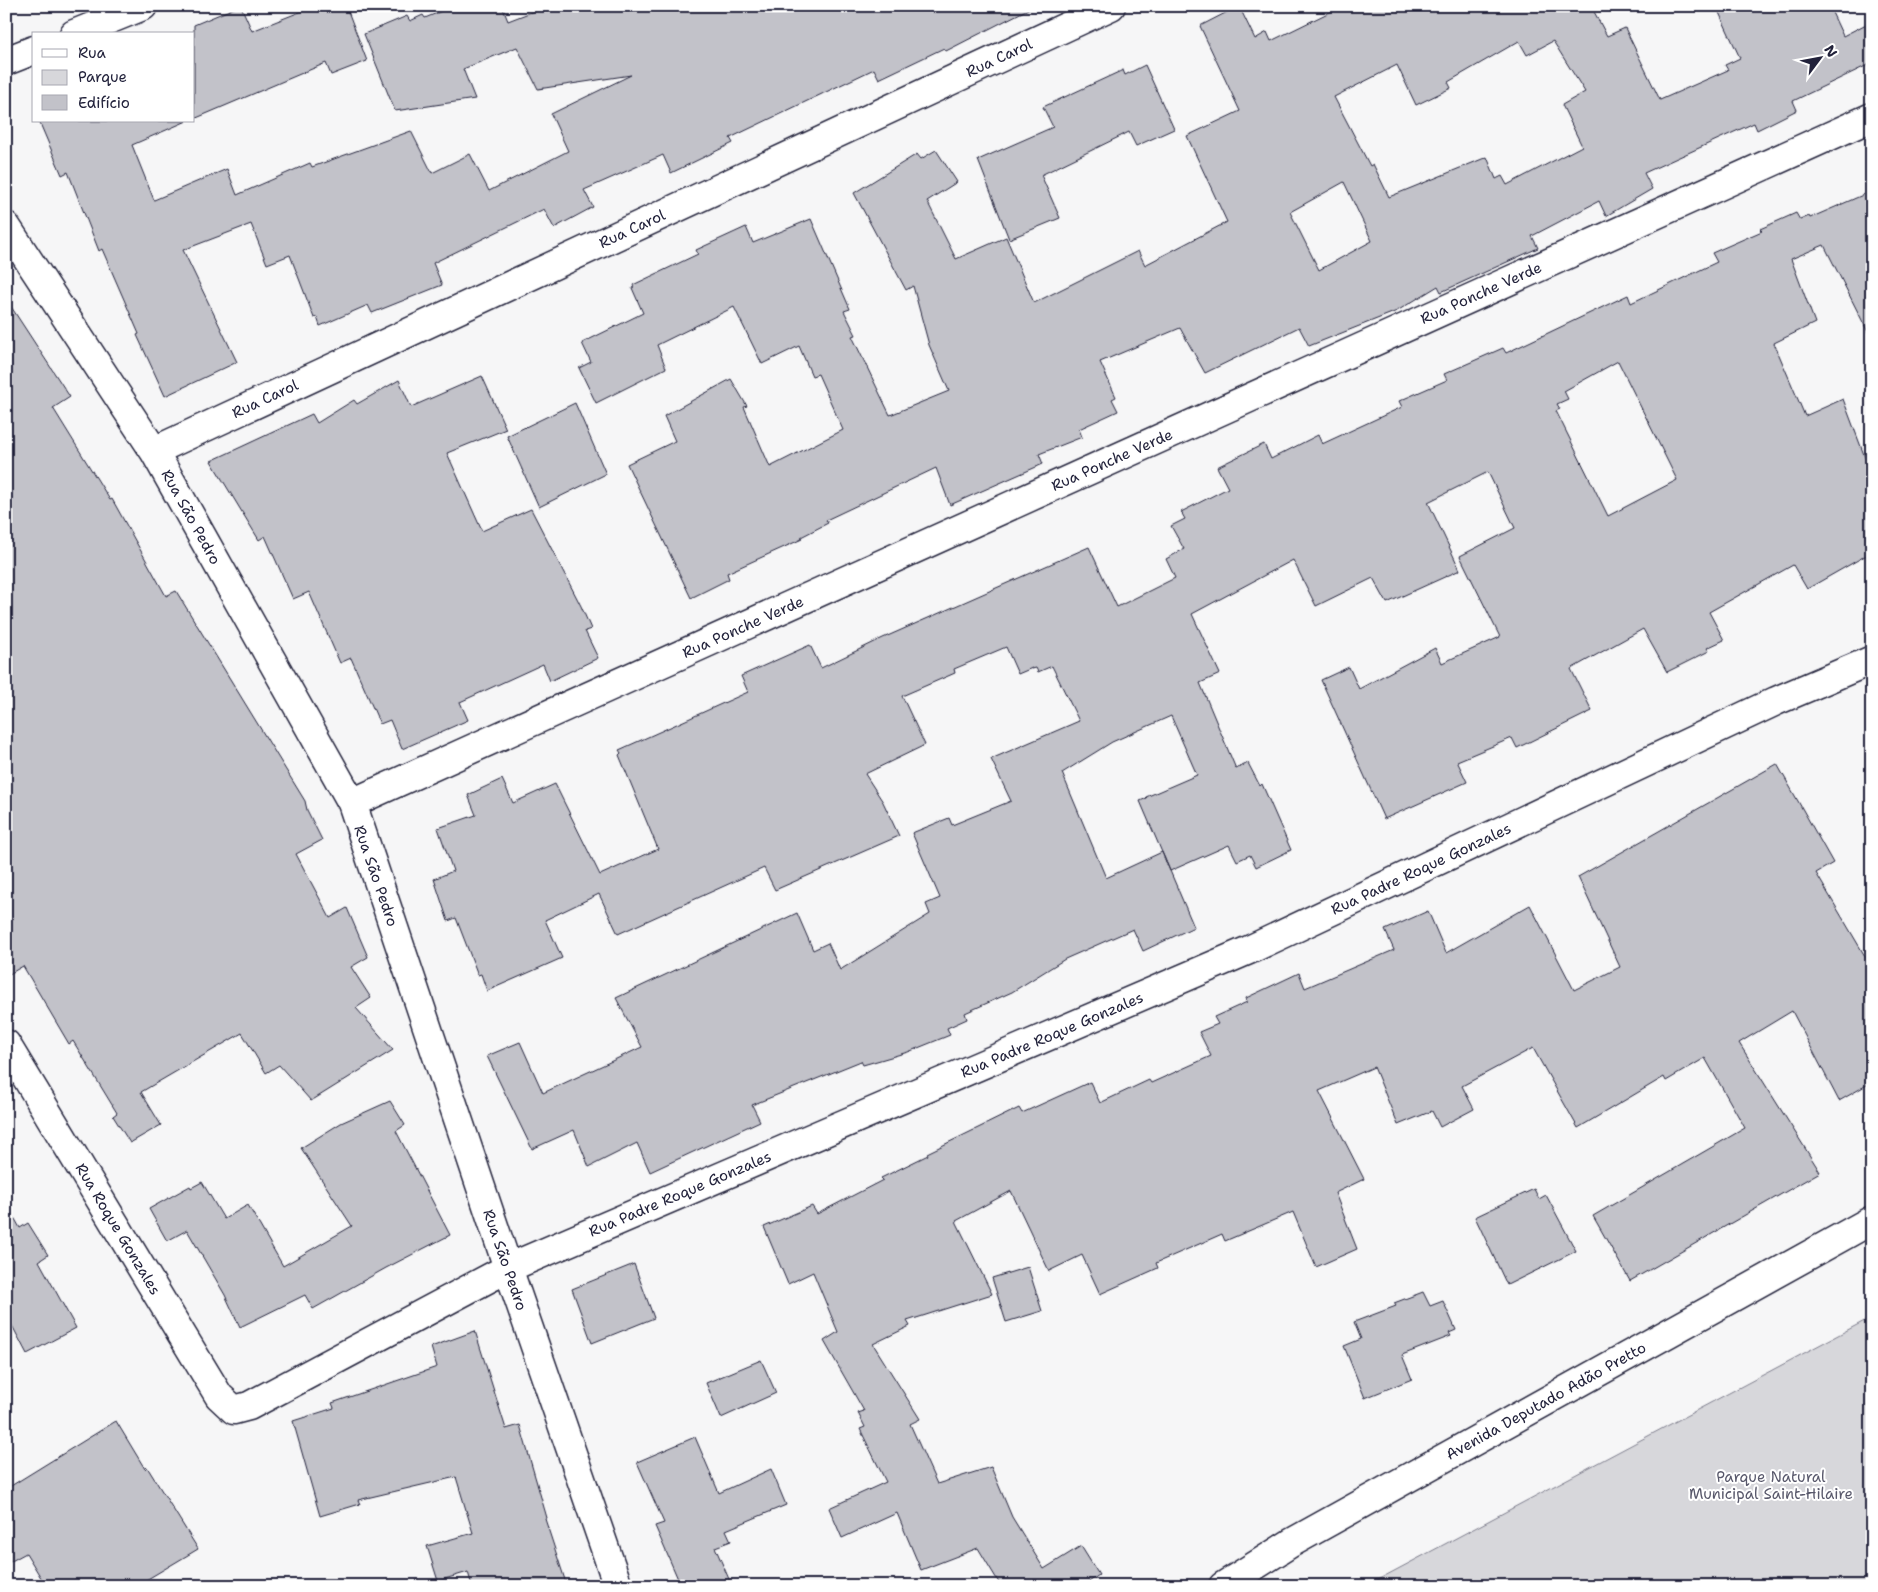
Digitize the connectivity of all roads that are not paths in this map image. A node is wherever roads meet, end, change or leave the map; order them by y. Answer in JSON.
{"nodes":[{"id":1,"x":143,"y":6,"type":"edge"},
{"id":2,"x":1111,"y":6,"type":"edge"},
{"id":3,"x":79,"y":32,"type":"edge"},
{"id":4,"x":32,"y":51,"type":"edge"},
{"id":5,"x":6,"y":61,"type":"edge"},
{"id":6,"x":1872,"y":117,"type":"edge"},
{"id":7,"x":6,"y":226,"type":"edge"},
{"id":8,"x":154,"y":451,"type":"junction"},
{"id":9,"x":1872,"y":660,"type":"edge"},
{"id":10,"x":352,"y":804,"type":"junction"},
{"id":11,"x":6,"y":1044,"type":"edge"},
{"id":12,"x":1872,"y":1220,"type":"edge"},
{"id":13,"x":508,"y":1268,"type":"junction"},
{"id":14,"x":234,"y":1410,"type":"joint"},
{"id":15,"x":618,"y":1586,"type":"edge"},
{"id":16,"x":1223,"y":1586,"type":"edge"}],
"edges":[{"from":1,"to":3,"type":"street"},
{"from":2,"to":8,"type":"street","name":"Rua Carol"},
{"from":4,"to":5,"type":"street"},
{"from":6,"to":10,"type":"street","name":"Rua Ponche Verde"},
{"from":7,"to":8,"type":"street","name":"Rua São Pedro"},
{"from":8,"to":10,"type":"street","name":"Rua São Pedro"},
{"from":9,"to":13,"type":"street","name":"Rua Padre Roque Gonzales"},
{"from":10,"to":13,"type":"street","name":"Rua São Pedro"},
{"from":11,"to":14,"type":"street","name":"Rua Roque Gonzales"},
{"from":12,"to":16,"type":"street","name":"Avenida Deputado Adão Pretto"},
{"from":13,"to":14,"type":"street","name":"Rua Padre Roque Gonzales"},
{"from":13,"to":15,"type":"street","name":"Rua São Pedro"}]}
